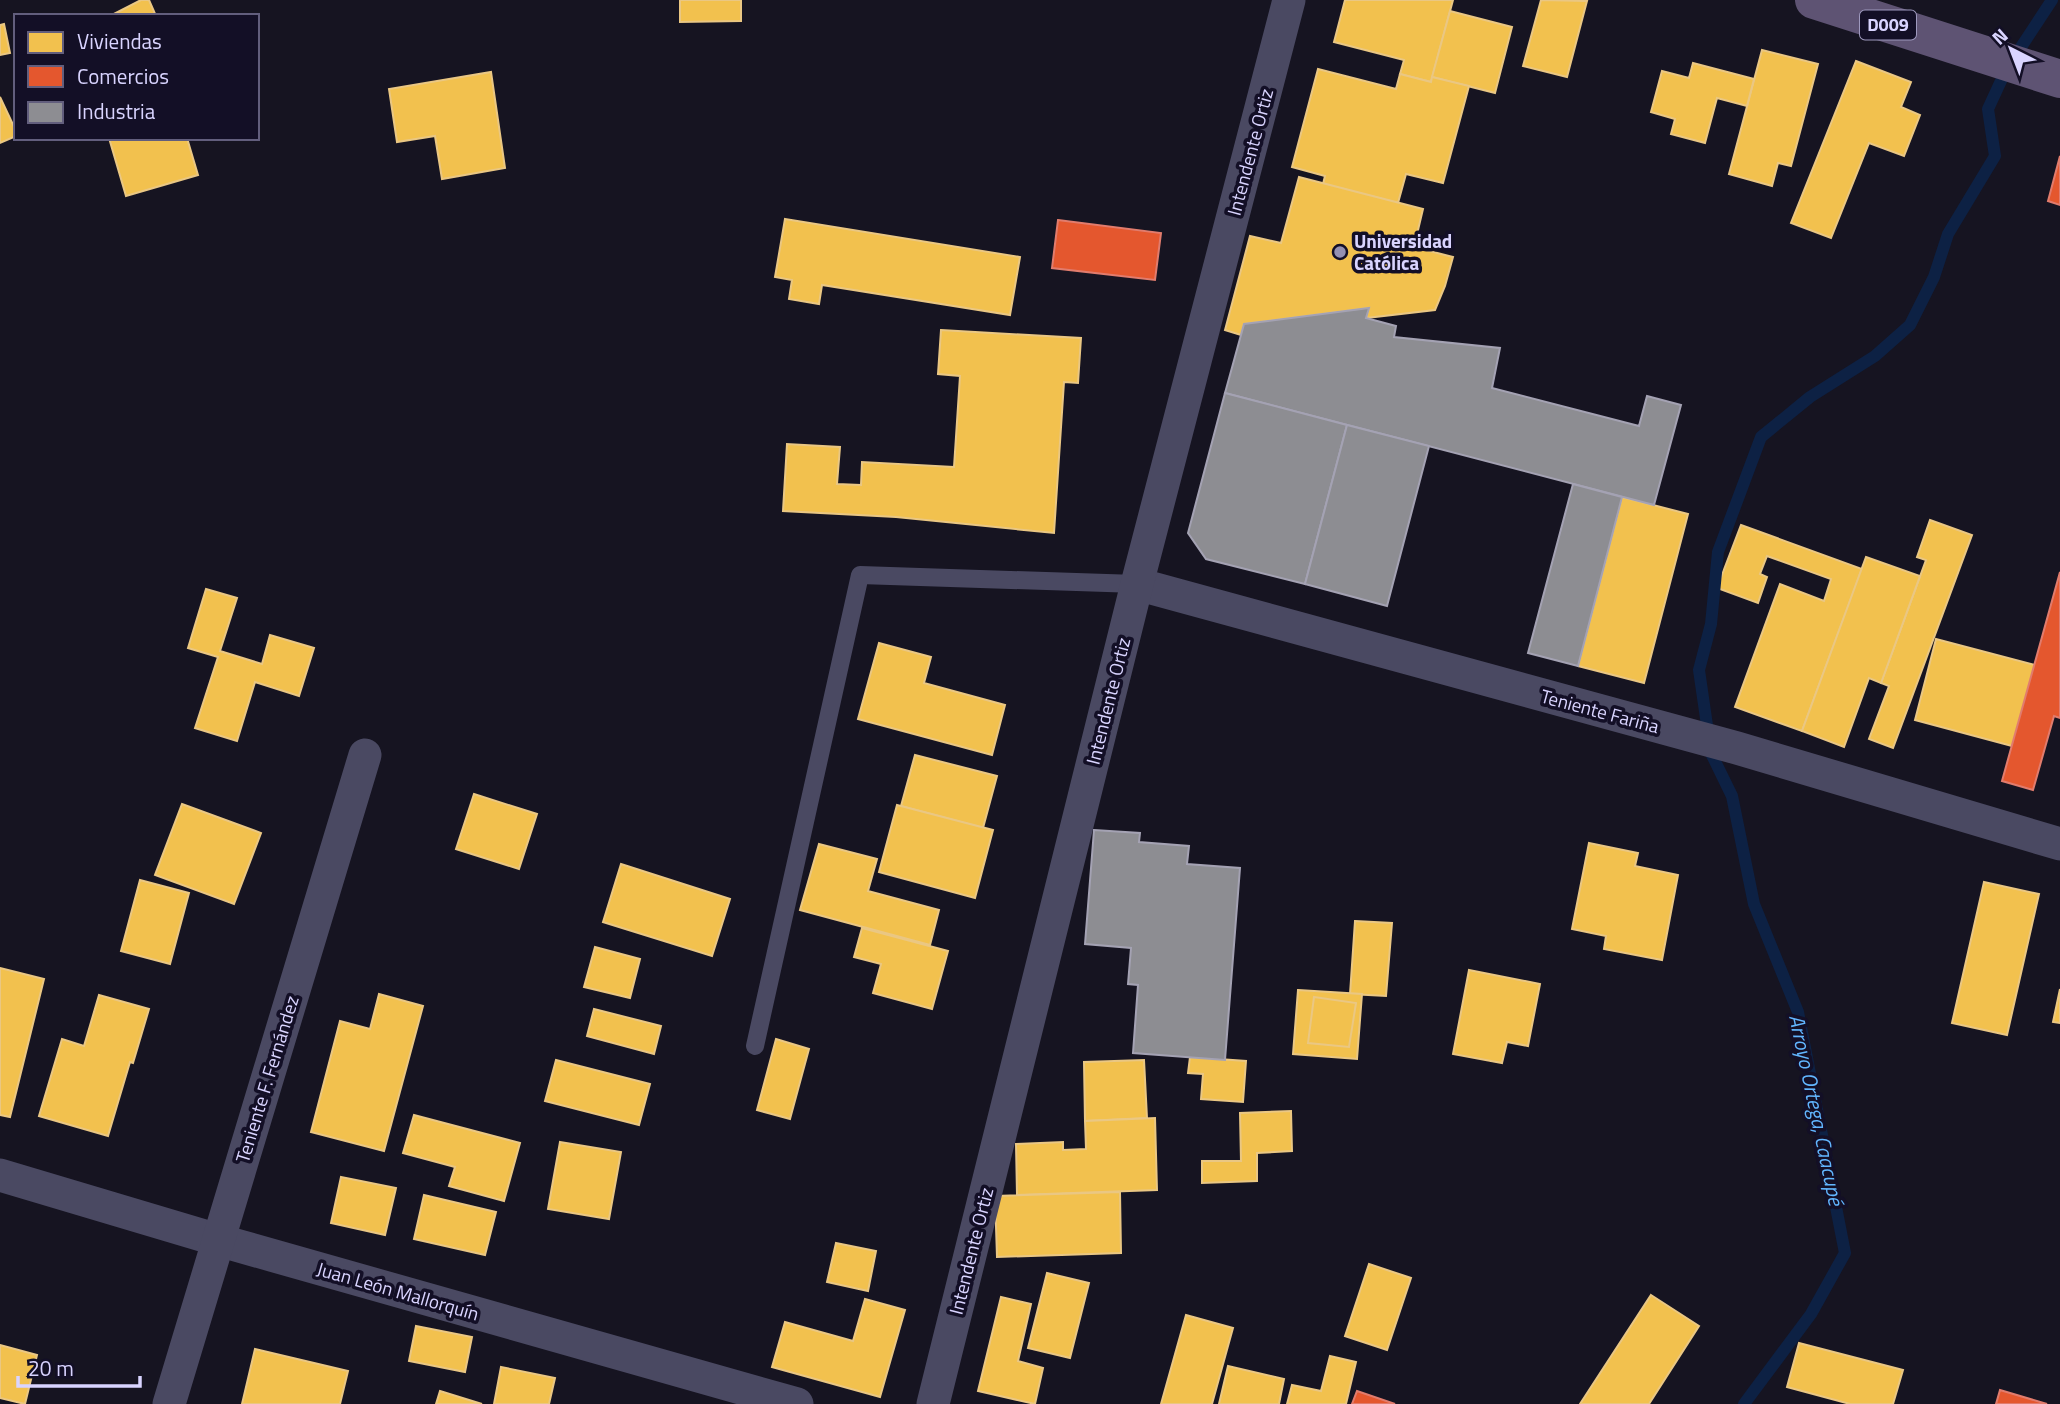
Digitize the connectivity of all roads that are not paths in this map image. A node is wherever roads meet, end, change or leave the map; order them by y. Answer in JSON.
{"nodes":[{"id":1,"x":1289,"y":0,"type":"edge"},
{"id":2,"x":1814,"y":0,"type":"edge"},
{"id":3,"x":2058,"y":78,"type":"edge"},
{"id":4,"x":1138,"y":584,"type":"junction"},
{"id":5,"x":365,"y":755,"type":"dead end"},
{"id":6,"x":2060,"y":844,"type":"edge"},
{"id":7,"x":755,"y":1046,"type":"dead end"},
{"id":8,"x":0,"y":1175,"type":"edge"},
{"id":9,"x":218,"y":1241,"type":"junction"},
{"id":10,"x":169,"y":1404,"type":"edge"},
{"id":11,"x":797,"y":1404,"type":"edge"},
{"id":12,"x":933,"y":1404,"type":"edge"}],
"edges":[{"from":1,"to":4,"type":"street","name":"Intendente Ortiz"},
{"from":2,"to":3,"type":"main road","number":"D009"},
{"from":4,"to":6,"type":"street","name":"Teniente Fariña"},
{"from":4,"to":7,"type":"lane"},
{"from":4,"to":12,"type":"street","name":"Intendente Ortiz"},
{"from":5,"to":9,"type":"street","name":"Teniente F. Fernández"},
{"from":8,"to":9,"type":"street","name":"Juan León Mallorquín"},
{"from":9,"to":10,"type":"street","name":"Teniente F. Fernández"},
{"from":9,"to":11,"type":"street","name":"Juan León Mallorquín"}]}
